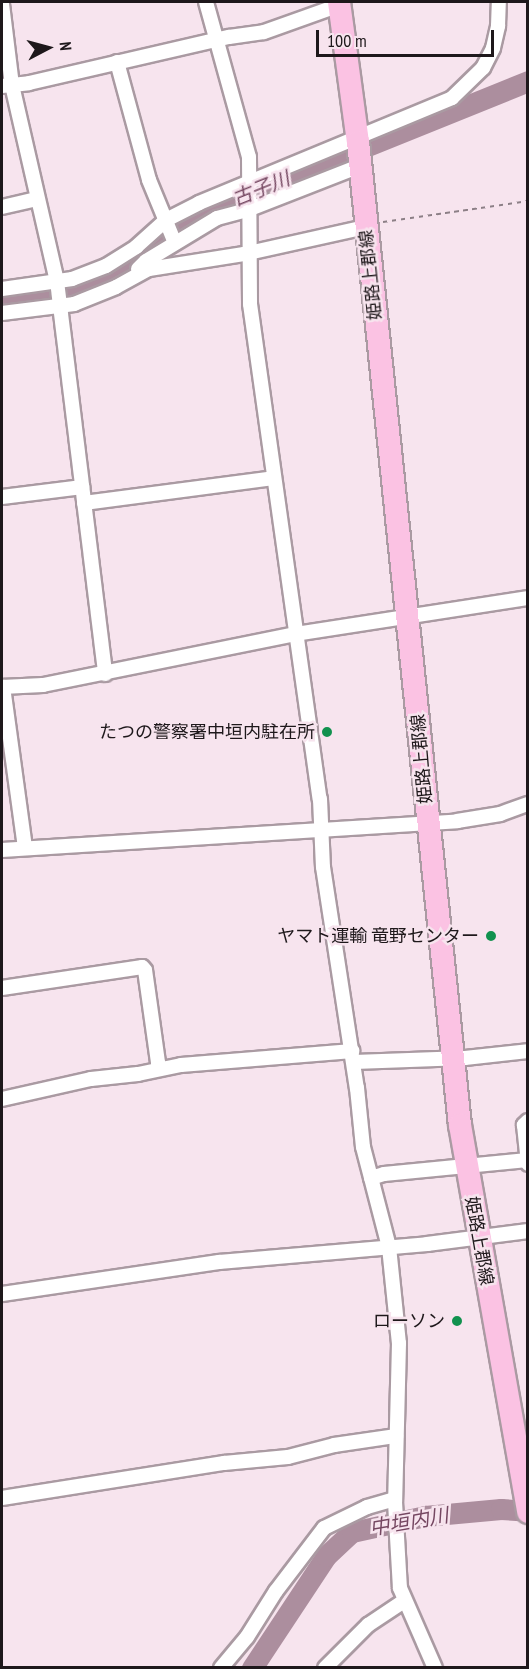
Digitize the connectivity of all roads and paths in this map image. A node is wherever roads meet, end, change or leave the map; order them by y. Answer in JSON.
{"nodes":[{"id":1,"x":206,"y":2,"type":"edge"},
{"id":2,"x":499,"y":2,"type":"edge"},
{"id":3,"x":340,"y":3,"type":"edge"},
{"id":4,"x":2,"y":4,"type":"edge"},
{"id":5,"x":216,"y":41,"type":"junction"},
{"id":6,"x":117,"y":62,"type":"junction"},
{"id":7,"x":7,"y":86,"type":"edge"},
{"id":8,"x":358,"y":151,"type":"junction"},
{"id":9,"x":250,"y":183,"type":"junction"},
{"id":10,"x":36,"y":199,"type":"junction"},
{"id":11,"x":528,"y":201,"type":"edge"},
{"id":12,"x":250,"y":206,"type":"junction"},
{"id":13,"x":2,"y":207,"type":"edge"},
{"id":14,"x":166,"y":222,"type":"junction"},
{"id":15,"x":366,"y":227,"type":"junction"},
{"id":16,"x":174,"y":242,"type":"junction"},
{"id":17,"x":251,"y":251,"type":"junction"},
{"id":18,"x":139,"y":274,"type":"junction"},
{"id":19,"x":57,"y":283,"type":"junction"},
{"id":20,"x":2,"y":289,"type":"edge"},
{"id":21,"x":59,"y":303,"type":"junction"},
{"id":22,"x":2,"y":314,"type":"edge"},
{"id":23,"x":273,"y":478,"type":"junction"},
{"id":24,"x":82,"y":487,"type":"junction"},
{"id":25,"x":2,"y":497,"type":"edge"},
{"id":26,"x":84,"y":503,"type":"junction"},
{"id":27,"x":528,"y":598,"type":"edge"},
{"id":28,"x":408,"y":615,"type":"junction"},
{"id":29,"x":295,"y":634,"type":"junction"},
{"id":30,"x":105,"y":674,"type":"junction"},
{"id":31,"x":2,"y":687,"type":"edge"},
{"id":32,"x":528,"y":804,"type":"edge"},
{"id":33,"x":428,"y":823,"type":"junction"},
{"id":34,"x":323,"y":828,"type":"junction"},
{"id":35,"x":25,"y":848,"type":"junction"},
{"id":36,"x":2,"y":850,"type":"edge"},
{"id":37,"x":2,"y":988,"type":"edge"},
{"id":38,"x":526,"y":1052,"type":"edge"},
{"id":39,"x":353,"y":1056,"type":"junction"},
{"id":40,"x":453,"y":1059,"type":"junction"},
{"id":41,"x":161,"y":1068,"type":"junction"},
{"id":42,"x":2,"y":1099,"type":"edge"},
{"id":43,"x":527,"y":1115,"type":"edge"},
{"id":44,"x":528,"y":1121,"type":"edge"},
{"id":45,"x":527,"y":1162,"type":"edge"},
{"id":46,"x":467,"y":1166,"type":"junction"},
{"id":47,"x":371,"y":1178,"type":"junction"},
{"id":48,"x":528,"y":1231,"type":"edge"},
{"id":49,"x":478,"y":1236,"type":"junction"},
{"id":50,"x":389,"y":1247,"type":"junction"},
{"id":51,"x":2,"y":1294,"type":"edge"},
{"id":52,"x":396,"y":1436,"type":"junction"},
{"id":53,"x":2,"y":1498,"type":"edge"},
{"id":54,"x":395,"y":1500,"type":"junction"},
{"id":55,"x":528,"y":1512,"type":"edge"},
{"id":56,"x":404,"y":1601,"type":"junction"},
{"id":57,"x":221,"y":1668,"type":"edge"},
{"id":58,"x":325,"y":1668,"type":"edge"},
{"id":59,"x":435,"y":1668,"type":"edge"}],
"edges":[{"from":1,"to":5,"type":"street"},
{"from":2,"to":8,"type":"street"},
{"from":3,"to":5,"type":"street"},
{"from":3,"to":8,"type":"main road","name":"姫路上郡線"},
{"from":4,"to":7,"type":"street"},
{"from":5,"to":6,"type":"street"},
{"from":5,"to":9,"type":"street"},
{"from":6,"to":7,"type":"street"},
{"from":6,"to":14,"type":"street"},
{"from":7,"to":10,"type":"street"},
{"from":8,"to":9,"type":"street"},
{"from":8,"to":12,"type":"street"},
{"from":8,"to":15,"type":"main road","name":"姫路上郡線"},
{"from":9,"to":12,"type":"street"},
{"from":9,"to":14,"type":"street"},
{"from":10,"to":13,"type":"street"},
{"from":10,"to":19,"type":"street"},
{"from":11,"to":15,"type":"path"},
{"from":12,"to":16,"type":"street"},
{"from":12,"to":17,"type":"street"},
{"from":14,"to":16,"type":"street"},
{"from":14,"to":19,"type":"street"},
{"from":15,"to":17,"type":"street"},
{"from":15,"to":28,"type":"main road","name":"姫路上郡線"},
{"from":16,"to":18,"type":"street"},
{"from":17,"to":18,"type":"street"},
{"from":17,"to":23,"type":"street"},
{"from":18,"to":21,"type":"street"},
{"from":19,"to":20,"type":"street"},
{"from":19,"to":21,"type":"street"},
{"from":21,"to":22,"type":"street"},
{"from":21,"to":24,"type":"street"},
{"from":23,"to":26,"type":"street"},
{"from":23,"to":29,"type":"street"},
{"from":24,"to":25,"type":"street"},
{"from":24,"to":26,"type":"street"},
{"from":26,"to":30,"type":"street"},
{"from":27,"to":28,"type":"street"},
{"from":28,"to":29,"type":"street"},
{"from":28,"to":33,"type":"main road","name":"姫路上郡線"},
{"from":29,"to":30,"type":"street"},
{"from":29,"to":34,"type":"street"},
{"from":30,"to":31,"type":"street"},
{"from":31,"to":35,"type":"street"},
{"from":32,"to":33,"type":"street"},
{"from":33,"to":34,"type":"street"},
{"from":33,"to":40,"type":"main road","name":"姫路上郡線"},
{"from":34,"to":35,"type":"street"},
{"from":34,"to":39,"type":"street"},
{"from":35,"to":36,"type":"street"},
{"from":37,"to":41,"type":"street"},
{"from":38,"to":40,"type":"street"},
{"from":38,"to":43,"type":"path"},
{"from":39,"to":40,"type":"street"},
{"from":39,"to":41,"type":"street"},
{"from":39,"to":47,"type":"street"},
{"from":40,"to":46,"type":"main road","name":"姫路上郡線"},
{"from":41,"to":42,"type":"street"},
{"from":44,"to":45,"type":"street"},
{"from":45,"to":46,"type":"street"},
{"from":46,"to":47,"type":"street"},
{"from":46,"to":49,"type":"main road","name":"姫路上郡線"},
{"from":47,"to":50,"type":"street"},
{"from":48,"to":49,"type":"street"},
{"from":49,"to":50,"type":"street"},
{"from":49,"to":55,"type":"main road","name":"姫路上郡線"},
{"from":50,"to":51,"type":"street"},
{"from":50,"to":52,"type":"street"},
{"from":52,"to":53,"type":"street"},
{"from":52,"to":54,"type":"street"},
{"from":54,"to":56,"type":"street"},
{"from":54,"to":57,"type":"street"},
{"from":56,"to":58,"type":"street"},
{"from":56,"to":59,"type":"street"}]}
